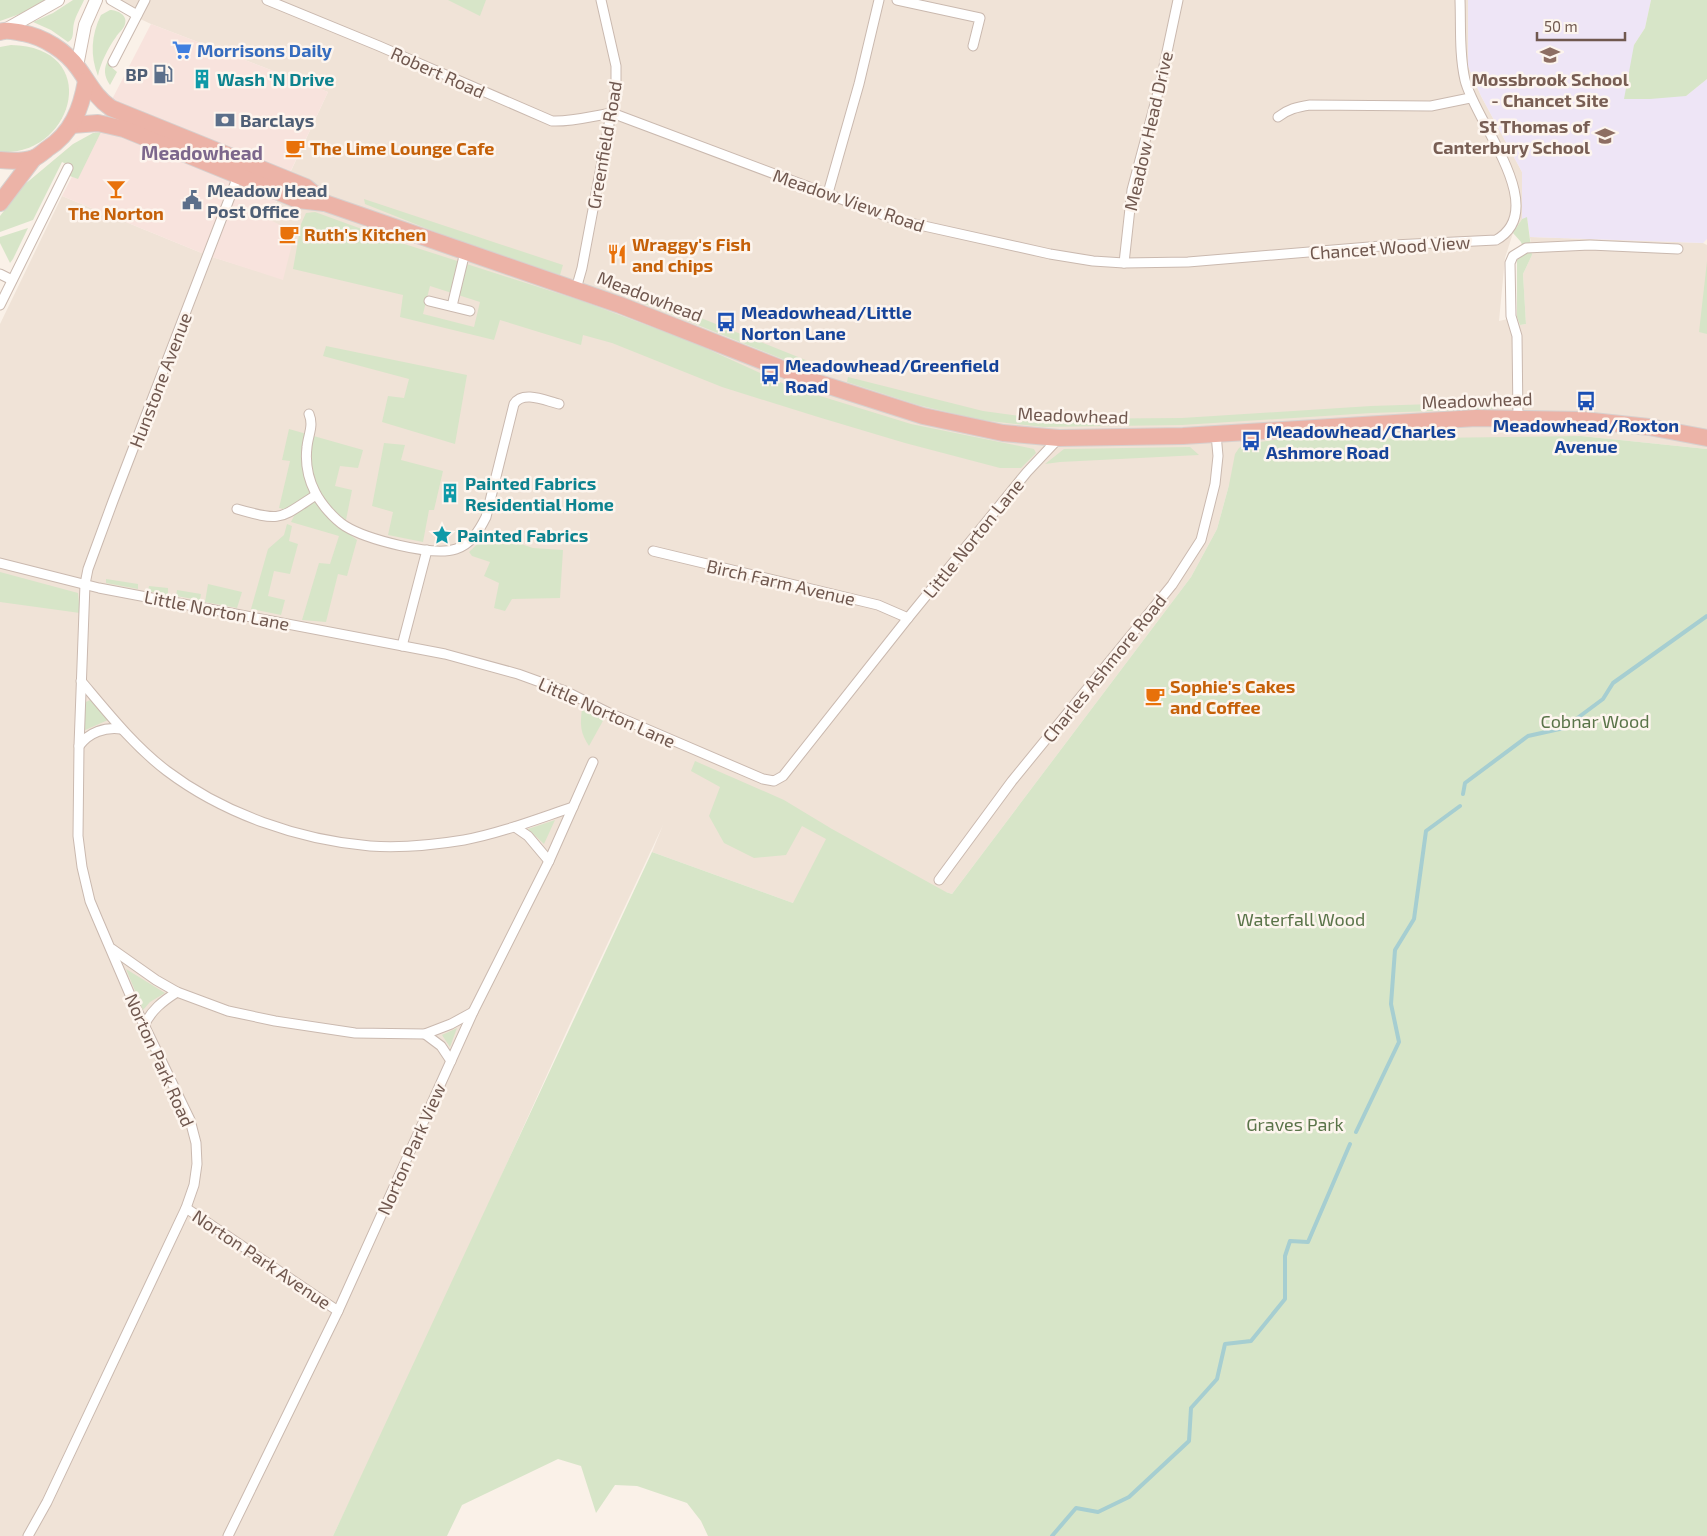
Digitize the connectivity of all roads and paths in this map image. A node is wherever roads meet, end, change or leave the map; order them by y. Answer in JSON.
{"nodes":[{"id":1,"x":58,"y":0,"type":"edge"},
{"id":2,"x":96,"y":0,"type":"edge"},
{"id":3,"x":112,"y":0,"type":"edge"},
{"id":4,"x":145,"y":0,"type":"edge"},
{"id":5,"x":267,"y":0,"type":"edge"},
{"id":6,"x":601,"y":0,"type":"edge"},
{"id":7,"x":879,"y":0,"type":"edge"},
{"id":8,"x":897,"y":0,"type":"edge"},
{"id":9,"x":1178,"y":0,"type":"edge"},
{"id":10,"x":1460,"y":0,"type":"edge"},
{"id":11,"x":137,"y":15,"type":"junction"},
{"id":12,"x":2,"y":31,"type":"edge"},
{"id":13,"x":973,"y":46,"type":"dead end"},
{"id":14,"x":113,"y":62,"type":"dead end"},
{"id":15,"x":77,"y":66,"type":"junction"},
{"id":16,"x":86,"y":81,"type":"junction"},
{"id":17,"x":1470,"y":98,"type":"junction"},
{"id":18,"x":612,"y":113,"type":"junction"},
{"id":19,"x":1278,"y":117,"type":"dead end"},
{"id":20,"x":72,"y":125,"type":"junction"},
{"id":21,"x":34,"y":158,"type":"junction"},
{"id":22,"x":0,"y":160,"type":"edge"},
{"id":23,"x":68,"y":168,"type":"dead end"},
{"id":24,"x":238,"y":176,"type":"junction"},
{"id":25,"x":828,"y":194,"type":"junction"},
{"id":26,"x":0,"y":203,"type":"edge"},
{"id":27,"x":326,"y":203,"type":"junction"},
{"id":28,"x":1678,"y":250,"type":"dead end"},
{"id":29,"x":465,"y":252,"type":"junction"},
{"id":30,"x":1124,"y":263,"type":"junction"},
{"id":31,"x":0,"y":274,"type":"edge"},
{"id":32,"x":12,"y":280,"type":"junction"},
{"id":33,"x":576,"y":289,"type":"junction"},
{"id":34,"x":429,"y":301,"type":"dead end"},
{"id":35,"x":0,"y":305,"type":"edge"},
{"id":36,"x":452,"y":306,"type":"junction"},
{"id":37,"x":470,"y":311,"type":"dead end"},
{"id":38,"x":560,"y":404,"type":"dead end"},
{"id":39,"x":309,"y":414,"type":"dead end"},
{"id":40,"x":1518,"y":418,"type":"junction"},
{"id":41,"x":1216,"y":434,"type":"junction"},
{"id":42,"x":1059,"y":438,"type":"junction"},
{"id":43,"x":1707,"y":438,"type":"edge"},
{"id":44,"x":316,"y":495,"type":"junction"},
{"id":45,"x":237,"y":510,"type":"dead end"},
{"id":46,"x":427,"y":550,"type":"junction"},
{"id":47,"x":653,"y":552,"type":"dead end"},
{"id":48,"x":0,"y":563,"type":"edge"},
{"id":49,"x":84,"y":584,"type":"junction"},
{"id":50,"x":908,"y":618,"type":"junction"},
{"id":51,"x":402,"y":646,"type":"junction"},
{"id":52,"x":81,"y":681,"type":"junction"},
{"id":53,"x":121,"y":729,"type":"junction"},
{"id":54,"x":79,"y":746,"type":"junction"},
{"id":55,"x":593,"y":762,"type":"dead end"},
{"id":56,"x":573,"y":807,"type":"junction"},
{"id":57,"x":515,"y":827,"type":"junction"},
{"id":58,"x":549,"y":861,"type":"junction"},
{"id":59,"x":939,"y":880,"type":"dead end"},
{"id":60,"x":110,"y":947,"type":"junction"},
{"id":61,"x":177,"y":992,"type":"junction"},
{"id":62,"x":473,"y":1012,"type":"junction"},
{"id":63,"x":144,"y":1026,"type":"junction"},
{"id":64,"x":425,"y":1034,"type":"junction"},
{"id":65,"x":451,"y":1061,"type":"junction"},
{"id":66,"x":186,"y":1208,"type":"junction"},
{"id":67,"x":338,"y":1311,"type":"junction"},
{"id":68,"x":28,"y":1536,"type":"edge"},
{"id":69,"x":228,"y":1536,"type":"edge"}],
"edges":[{"from":1,"to":12,"type":"main road"},
{"from":2,"to":15,"type":"main road"},
{"from":3,"to":11,"type":"street"},
{"from":4,"to":11,"type":"street"},
{"from":5,"to":18,"type":"street","name":"Robert Road"},
{"from":6,"to":18,"type":"street","name":"Greenfield Road"},
{"from":7,"to":25,"type":"street"},
{"from":8,"to":13,"type":"street"},
{"from":9,"to":30,"type":"street","name":"Meadow Head Drive"},
{"from":10,"to":17,"type":"street","name":"Chancet Wood View"},
{"from":11,"to":14,"type":"street"},
{"from":12,"to":15,"type":"highway","name":"Meadowhead"},
{"from":15,"to":16,"type":"highway","name":"Meadowhead"},
{"from":16,"to":20,"type":"highway"},
{"from":16,"to":27,"type":"highway","name":"Meadowhead"},
{"from":17,"to":19,"type":"street"},
{"from":17,"to":30,"type":"street","name":"Chancet Wood View"},
{"from":18,"to":25,"type":"street","name":"Meadow View Road"},
{"from":18,"to":33,"type":"street","name":"Greenfield Road"},
{"from":20,"to":21,"type":"highway"},
{"from":20,"to":24,"type":"highway","name":"Meadowhead"},
{"from":21,"to":22,"type":"highway"},
{"from":21,"to":26,"type":"highway"},
{"from":23,"to":32,"type":"street"},
{"from":24,"to":27,"type":"highway","name":"Meadowhead"},
{"from":24,"to":49,"type":"street","name":"Hunstone Avenue"},
{"from":25,"to":30,"type":"street","name":"Meadow View Road"},
{"from":27,"to":29,"type":"highway","name":"Meadowhead"},
{"from":28,"to":40,"type":"street"},
{"from":29,"to":33,"type":"highway","name":"Meadowhead"},
{"from":29,"to":36,"type":"street"},
{"from":31,"to":32,"type":"street"},
{"from":32,"to":35,"type":"street"},
{"from":33,"to":42,"type":"highway","name":"Meadowhead"},
{"from":34,"to":36,"type":"street"},
{"from":36,"to":37,"type":"street"},
{"from":38,"to":46,"type":"street"},
{"from":39,"to":44,"type":"street"},
{"from":40,"to":41,"type":"highway","name":"Meadowhead"},
{"from":40,"to":43,"type":"highway","name":"Meadowhead"},
{"from":41,"to":42,"type":"highway","name":"Meadowhead"},
{"from":41,"to":59,"type":"street","name":"Charles Ashmore Road"},
{"from":42,"to":50,"type":"street","name":"Little Norton Lane"},
{"from":44,"to":45,"type":"street"},
{"from":44,"to":46,"type":"street"},
{"from":46,"to":51,"type":"street"},
{"from":47,"to":50,"type":"street","name":"Birch Farm Avenue"},
{"from":48,"to":49,"type":"street","name":"Little Norton Lane"},
{"from":49,"to":51,"type":"street","name":"Little Norton Lane"},
{"from":49,"to":52,"type":"street","name":"Norton Park Road"},
{"from":50,"to":51,"type":"street","name":"Little Norton Lane"},
{"from":52,"to":53,"type":"street"},
{"from":52,"to":54,"type":"street","name":"Norton Park Road"},
{"from":53,"to":54,"type":"street"},
{"from":53,"to":57,"type":"street"},
{"from":54,"to":60,"type":"street","name":"Norton Park Road"},
{"from":55,"to":56,"type":"street","name":"Norton Park View"},
{"from":56,"to":57,"type":"street"},
{"from":56,"to":58,"type":"street","name":"Norton Park View"},
{"from":57,"to":58,"type":"street"},
{"from":58,"to":62,"type":"street","name":"Norton Park View"},
{"from":60,"to":61,"type":"street"},
{"from":60,"to":63,"type":"street","name":"Norton Park Road"},
{"from":61,"to":63,"type":"street"},
{"from":61,"to":64,"type":"street"},
{"from":62,"to":64,"type":"street"},
{"from":62,"to":65,"type":"street","name":"Norton Park View"},
{"from":63,"to":66,"type":"street","name":"Norton Park Road"},
{"from":64,"to":65,"type":"street"},
{"from":65,"to":67,"type":"street","name":"Norton Park View"},
{"from":66,"to":67,"type":"street","name":"Norton Park Avenue"},
{"from":66,"to":68,"type":"street","name":"Norton Park Road"},
{"from":67,"to":69,"type":"street","name":"Norton Park View"}]}
